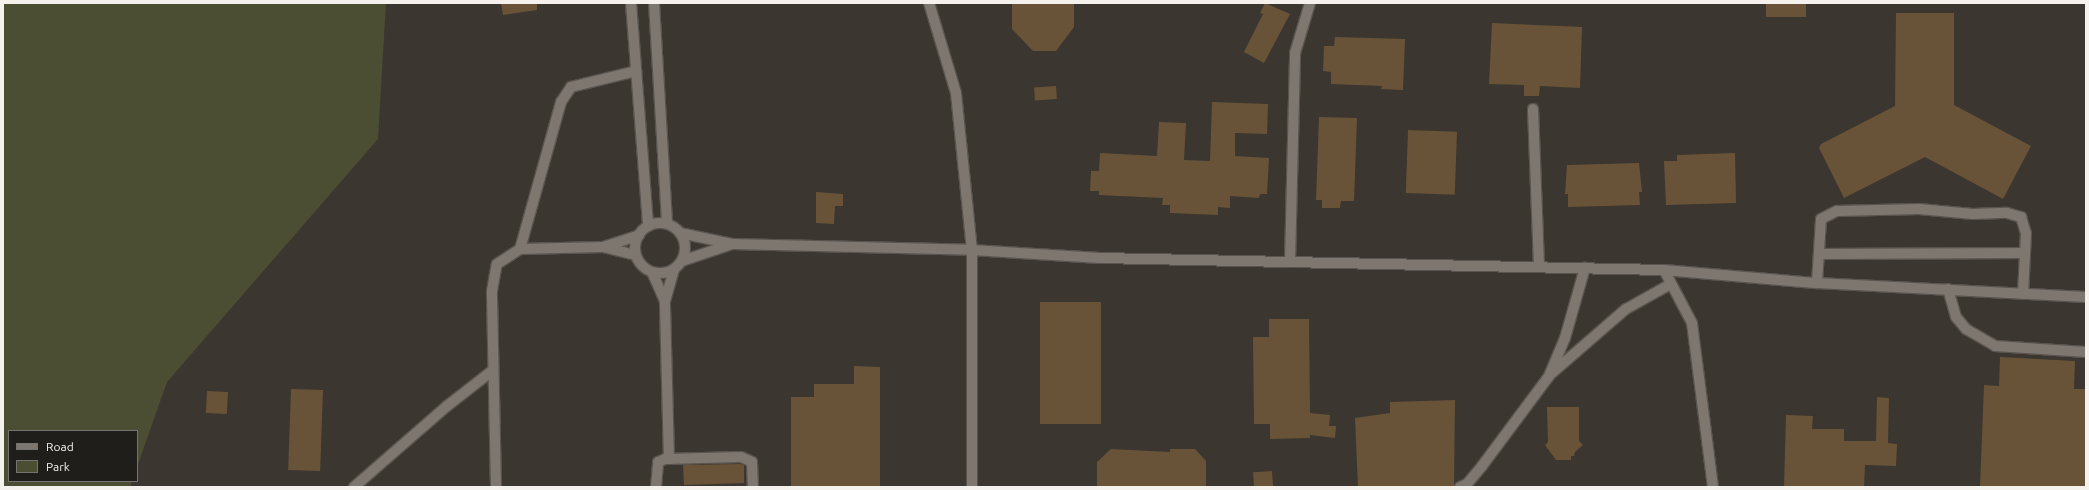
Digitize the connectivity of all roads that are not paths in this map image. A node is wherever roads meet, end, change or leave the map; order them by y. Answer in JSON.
{"nodes":[{"id":1,"x":631,"y":3,"type":"edge"},
{"id":2,"x":654,"y":3,"type":"edge"},
{"id":3,"x":929,"y":3,"type":"edge"},
{"id":4,"x":1310,"y":3,"type":"edge"},
{"id":5,"x":636,"y":71,"type":"junction"},
{"id":6,"x":1534,"y":109,"type":"dead end"},
{"id":7,"x":667,"y":224,"type":"junction"},
{"id":8,"x":648,"y":226,"type":"junction"},
{"id":9,"x":680,"y":233,"type":"junction"},
{"id":10,"x":638,"y":234,"type":"junction"},
{"id":11,"x":732,"y":244,"type":"junction"},
{"id":12,"x":603,"y":247,"type":"junction"},
{"id":13,"x":520,"y":250,"type":"junction"},
{"id":14,"x":972,"y":250,"type":"junction"},
{"id":15,"x":2025,"y":253,"type":"junction"},
{"id":16,"x":1819,"y":254,"type":"junction"},
{"id":17,"x":636,"y":255,"type":"junction"},
{"id":18,"x":682,"y":261,"type":"junction"},
{"id":19,"x":1290,"y":262,"type":"junction"},
{"id":20,"x":1539,"y":267,"type":"junction"},
{"id":21,"x":1585,"y":268,"type":"junction"},
{"id":22,"x":674,"y":269,"type":"junction"},
{"id":23,"x":1664,"y":270,"type":"junction"},
{"id":24,"x":652,"y":272,"type":"junction"},
{"id":25,"x":1817,"y":283,"type":"junction"},
{"id":26,"x":1671,"y":284,"type":"junction"},
{"id":27,"x":1948,"y":289,"type":"junction"},
{"id":28,"x":2023,"y":294,"type":"junction"},
{"id":29,"x":2086,"y":297,"type":"edge"},
{"id":30,"x":665,"y":301,"type":"junction"},
{"id":31,"x":2086,"y":352,"type":"edge"},
{"id":32,"x":492,"y":371,"type":"junction"},
{"id":33,"x":1548,"y":376,"type":"junction"},
{"id":34,"x":669,"y":459,"type":"junction"},
{"id":35,"x":354,"y":487,"type":"edge"},
{"id":36,"x":496,"y":487,"type":"edge"},
{"id":37,"x":656,"y":487,"type":"edge"},
{"id":38,"x":753,"y":487,"type":"edge"},
{"id":39,"x":972,"y":487,"type":"edge"},
{"id":40,"x":1460,"y":487,"type":"edge"},
{"id":41,"x":1713,"y":487,"type":"edge"}],
"edges":[{"from":1,"to":5,"type":"lane"},
{"from":2,"to":7,"type":"lane"},
{"from":3,"to":14,"type":"lane"},
{"from":4,"to":19,"type":"lane"},
{"from":5,"to":8,"type":"lane"},
{"from":5,"to":13,"type":"lane"},
{"from":6,"to":20,"type":"lane"},
{"from":7,"to":8,"type":"lane"},
{"from":7,"to":9,"type":"lane"},
{"from":8,"to":10,"type":"lane"},
{"from":9,"to":11,"type":"lane"},
{"from":9,"to":18,"type":"lane"},
{"from":10,"to":12,"type":"lane"},
{"from":10,"to":17,"type":"lane"},
{"from":11,"to":14,"type":"lane"},
{"from":11,"to":18,"type":"lane"},
{"from":12,"to":13,"type":"lane"},
{"from":12,"to":17,"type":"lane"},
{"from":13,"to":32,"type":"lane"},
{"from":14,"to":19,"type":"lane"},
{"from":14,"to":39,"type":"lane"},
{"from":15,"to":16,"type":"lane"},
{"from":15,"to":16,"type":"lane"},
{"from":15,"to":28,"type":"lane"},
{"from":16,"to":25,"type":"lane"},
{"from":17,"to":24,"type":"lane"},
{"from":18,"to":22,"type":"lane"},
{"from":19,"to":20,"type":"lane"},
{"from":20,"to":21,"type":"lane"},
{"from":21,"to":23,"type":"lane"},
{"from":21,"to":33,"type":"lane"},
{"from":22,"to":24,"type":"lane"},
{"from":22,"to":30,"type":"lane"},
{"from":23,"to":25,"type":"lane"},
{"from":23,"to":26,"type":"lane"},
{"from":24,"to":30,"type":"lane"},
{"from":25,"to":27,"type":"lane"},
{"from":26,"to":33,"type":"lane"},
{"from":26,"to":41,"type":"lane"},
{"from":27,"to":28,"type":"lane"},
{"from":27,"to":31,"type":"lane"},
{"from":28,"to":29,"type":"lane"},
{"from":30,"to":34,"type":"lane"},
{"from":32,"to":35,"type":"lane"},
{"from":32,"to":36,"type":"lane"},
{"from":33,"to":40,"type":"lane"},
{"from":34,"to":37,"type":"lane"},
{"from":34,"to":38,"type":"lane"}]}
